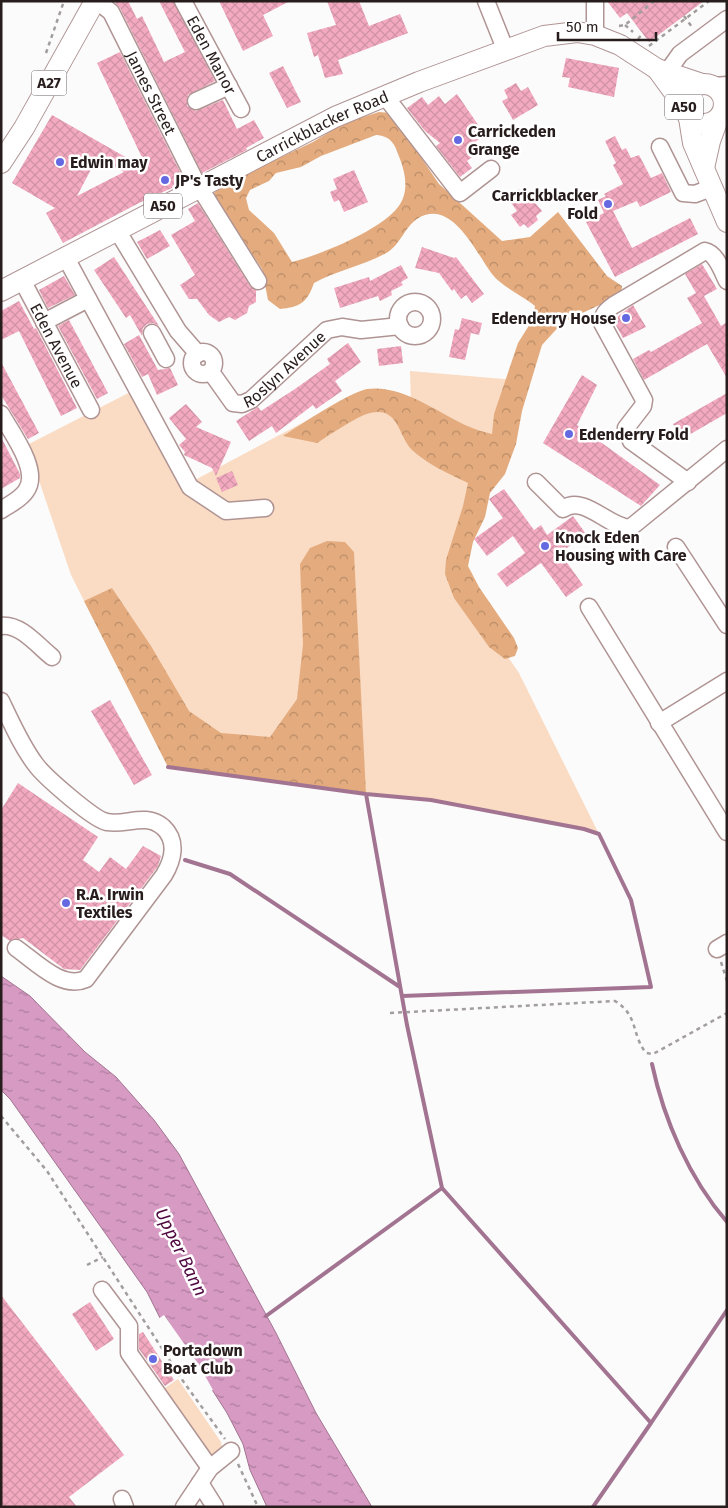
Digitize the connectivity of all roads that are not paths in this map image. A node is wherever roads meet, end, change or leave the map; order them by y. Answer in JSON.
{"nodes":[{"id":1,"x":96,"y":1,"type":"edge"},
{"id":2,"x":184,"y":1,"type":"edge"},
{"id":3,"x":486,"y":1,"type":"edge"},
{"id":4,"x":595,"y":1,"type":"edge"},
{"id":5,"x":727,"y":20,"type":"edge"},
{"id":6,"x":595,"y":35,"type":"junction"},
{"id":7,"x":506,"y":51,"type":"junction"},
{"id":8,"x":662,"y":72,"type":"junction"},
{"id":9,"x":714,"y":85,"type":"edge"},
{"id":10,"x":229,"y":86,"type":"junction"},
{"id":11,"x":385,"y":96,"type":"junction"},
{"id":12,"x":196,"y":101,"type":"dead end"},
{"id":13,"x":241,"y":109,"type":"dead end"},
{"id":14,"x":723,"y":111,"type":"edge"},
{"id":15,"x":686,"y":112,"type":"junction"},
{"id":16,"x":660,"y":147,"type":"dead end"},
{"id":17,"x":1,"y":163,"type":"edge"},
{"id":18,"x":704,"y":168,"type":"junction"},
{"id":19,"x":491,"y":169,"type":"dead end"},
{"id":20,"x":199,"y":187,"type":"junction"},
{"id":21,"x":711,"y":188,"type":"junction"},
{"id":22,"x":727,"y":222,"type":"edge"},
{"id":23,"x":117,"y":230,"type":"junction"},
{"id":24,"x":65,"y":256,"type":"junction"},
{"id":25,"x":22,"y":280,"type":"junction"},
{"id":26,"x":258,"y":281,"type":"dead end"},
{"id":27,"x":727,"y":281,"type":"edge"},
{"id":28,"x":1,"y":291,"type":"edge"},
{"id":29,"x":88,"y":299,"type":"junction"},
{"id":30,"x":44,"y":322,"type":"junction"},
{"id":31,"x":400,"y":326,"type":"dead end"},
{"id":32,"x":180,"y":334,"type":"junction"},
{"id":33,"x":159,"y":346,"type":"dead end"},
{"id":34,"x":91,"y":410,"type":"dead end"},
{"id":35,"x":1,"y":414,"type":"edge"},
{"id":36,"x":727,"y":450,"type":"edge"},
{"id":37,"x":536,"y":482,"type":"dead end"},
{"id":38,"x":688,"y":482,"type":"junction"},
{"id":39,"x":265,"y":508,"type":"dead end"},
{"id":40,"x":1,"y":510,"type":"edge"},
{"id":41,"x":676,"y":547,"type":"dead end"},
{"id":42,"x":589,"y":607,"type":"dead end"},
{"id":43,"x":727,"y":625,"type":"edge"},
{"id":44,"x":1,"y":626,"type":"edge"},
{"id":45,"x":52,"y":657,"type":"dead end"},
{"id":46,"x":727,"y":681,"type":"edge"},
{"id":47,"x":1,"y":701,"type":"edge"},
{"id":48,"x":660,"y":723,"type":"junction"},
{"id":49,"x":727,"y":832,"type":"edge"},
{"id":50,"x":16,"y":948,"type":"dead end"},
{"id":51,"x":102,"y":1290,"type":"dead end"},
{"id":52,"x":231,"y":1451,"type":"dead end"},
{"id":53,"x":210,"y":1468,"type":"junction"},
{"id":54,"x":200,"y":1483,"type":"junction"},
{"id":55,"x":184,"y":1507,"type":"edge"},
{"id":56,"x":215,"y":1507,"type":"edge"}],
"edges":[{"from":1,"to":17,"type":"main road","number":"A27"},
{"from":1,"to":20,"type":"street","name":"James Street"},
{"from":2,"to":10,"type":"street","name":"Eden Manor"},
{"from":3,"to":7,"type":"street"},
{"from":4,"to":6,"type":"street"},
{"from":5,"to":8,"type":"street"},
{"from":6,"to":7,"type":"main road","name":"Carrickblacker Road","number":"A50"},
{"from":6,"to":8,"type":"main road","name":"Carrickblacker Road","number":"A50"},
{"from":7,"to":11,"type":"main road","name":"Carrickblacker Road","number":"A50"},
{"from":8,"to":9,"type":"main road","name":"Carrickblacker Road","number":"A50"},
{"from":8,"to":15,"type":"main road","name":"Carrickblacker Road","number":"A50"},
{"from":9,"to":14,"type":"main road","number":"A50"},
{"from":9,"to":15,"type":"main road","number":"A50"},
{"from":10,"to":12,"type":"street"},
{"from":10,"to":13,"type":"street","name":"Eden Manor"},
{"from":11,"to":19,"type":"street"},
{"from":11,"to":20,"type":"main road","name":"Carrickblacker Road","number":"A50"},
{"from":14,"to":15,"type":"main road","number":"A50"},
{"from":14,"to":18,"type":"main road","number":"A50"},
{"from":15,"to":18,"type":"main road","number":"A50"},
{"from":16,"to":21,"type":"street"},
{"from":18,"to":21,"type":"main road","number":"A50"},
{"from":20,"to":23,"type":"main road","name":"Carrickblacker Road","number":"A50"},
{"from":20,"to":26,"type":"street","name":"James Street"},
{"from":21,"to":22,"type":"main road","number":"A50"},
{"from":23,"to":24,"type":"main road","name":"Carrickblacker Road","number":"A50"},
{"from":23,"to":32,"type":"street"},
{"from":24,"to":25,"type":"main road","name":"Carrickblacker Road","number":"A50"},
{"from":24,"to":29,"type":"street"},
{"from":25,"to":28,"type":"main road","name":"Carrickblacker Road","number":"A50"},
{"from":25,"to":30,"type":"street","name":"Eden Avenue"},
{"from":27,"to":38,"type":"street"},
{"from":29,"to":30,"type":"street"},
{"from":29,"to":39,"type":"street"},
{"from":30,"to":34,"type":"street","name":"Eden Avenue"},
{"from":31,"to":32,"type":"street","name":"Roslyn Avenue"},
{"from":32,"to":33,"type":"street"},
{"from":35,"to":40,"type":"street"},
{"from":36,"to":38,"type":"street"},
{"from":37,"to":38,"type":"street"},
{"from":41,"to":43,"type":"street"},
{"from":42,"to":48,"type":"street"},
{"from":44,"to":45,"type":"street"},
{"from":46,"to":48,"type":"street"},
{"from":47,"to":50,"type":"street"},
{"from":48,"to":49,"type":"street"},
{"from":51,"to":53,"type":"street"},
{"from":52,"to":53,"type":"street"},
{"from":53,"to":54,"type":"street"},
{"from":54,"to":55,"type":"street"},
{"from":54,"to":56,"type":"street"}]}
